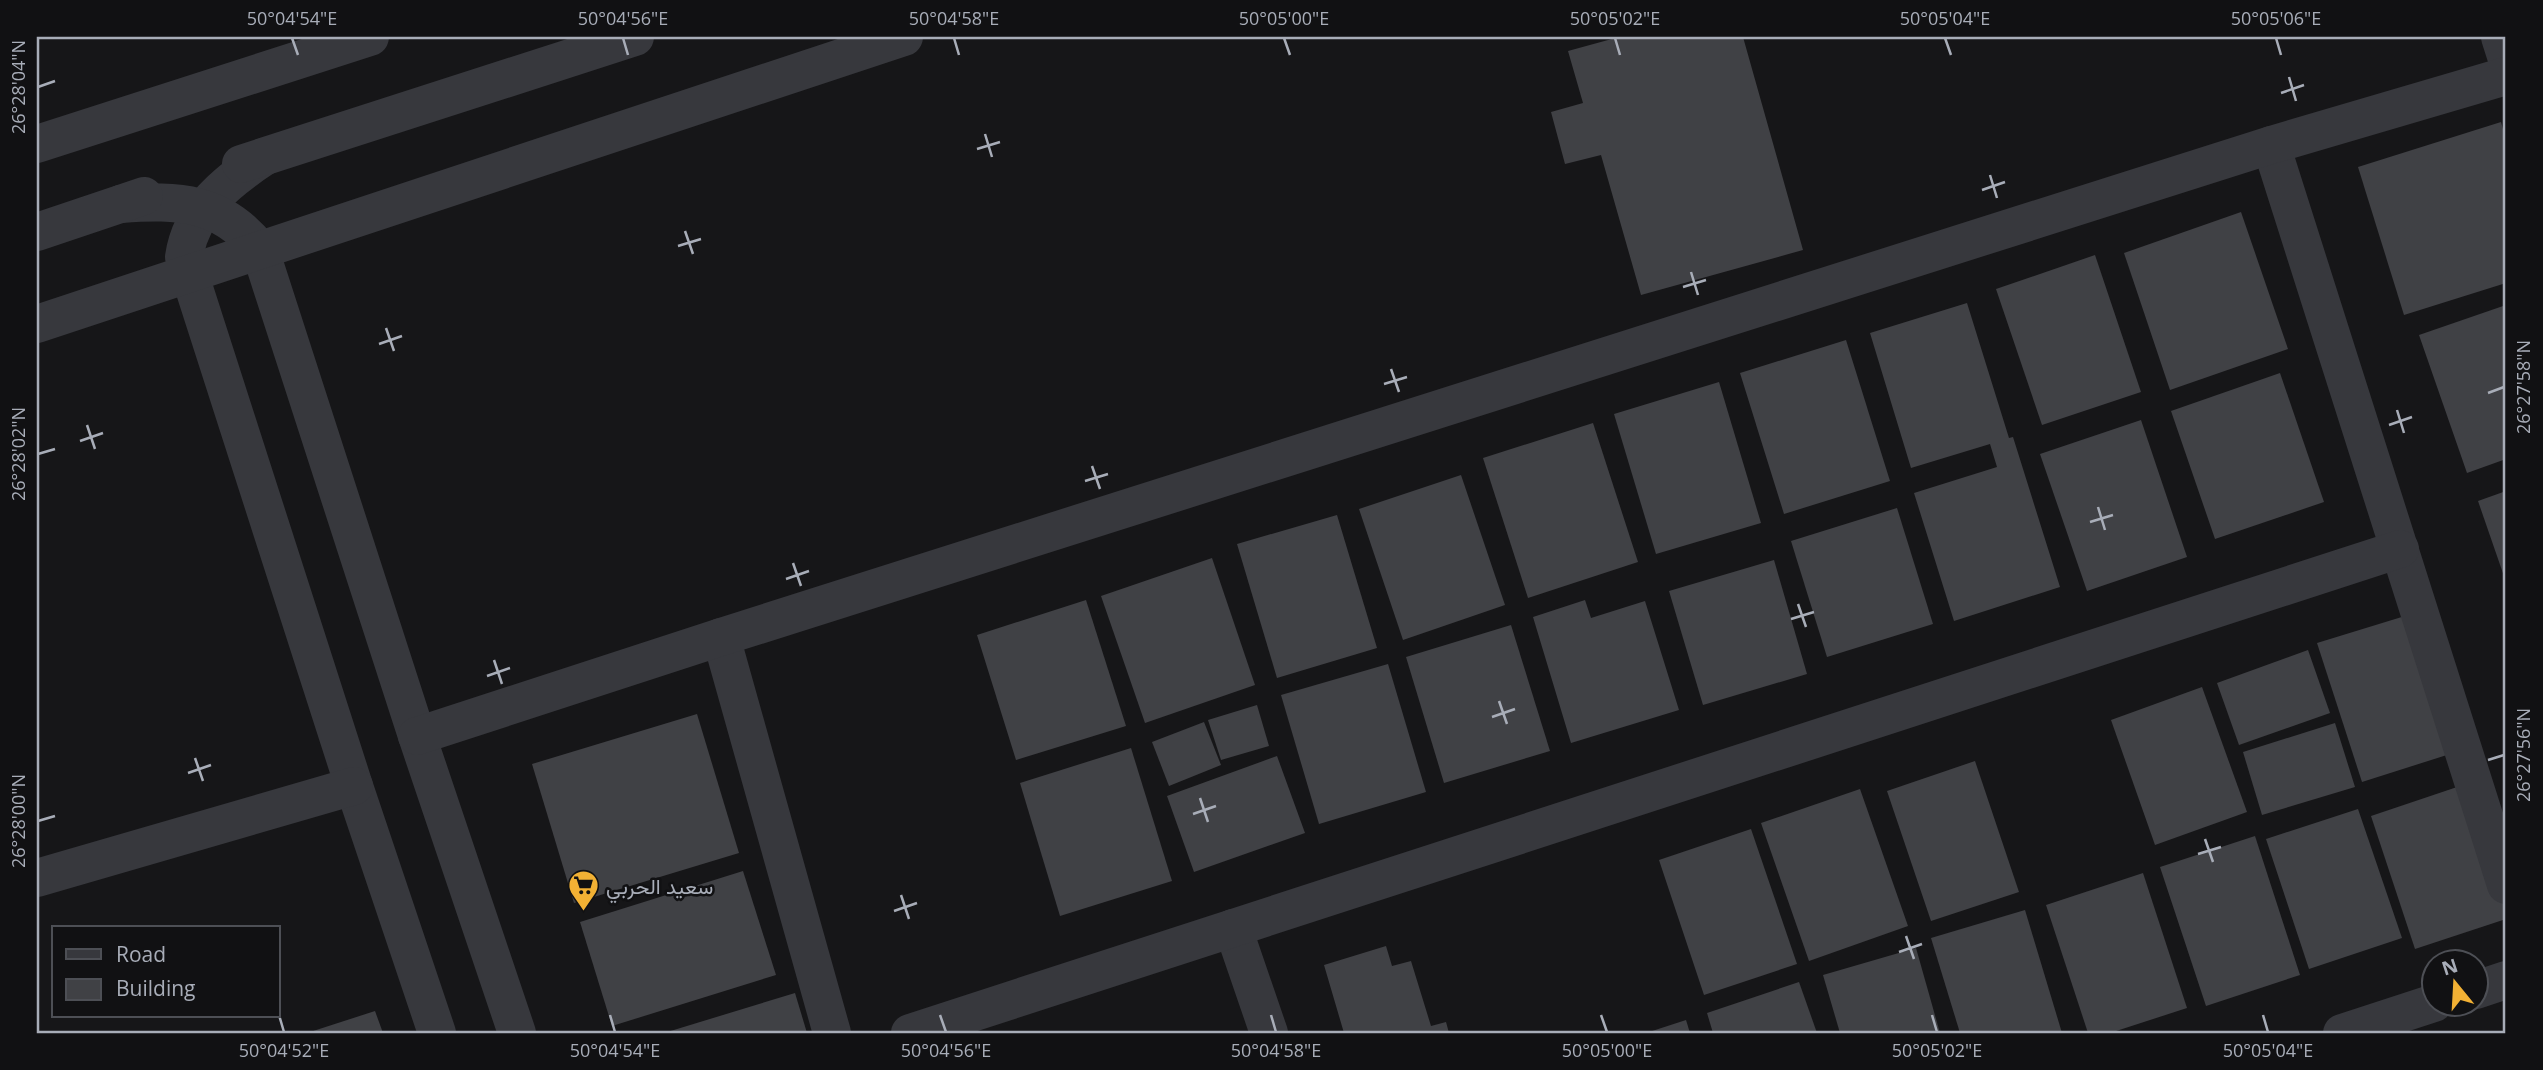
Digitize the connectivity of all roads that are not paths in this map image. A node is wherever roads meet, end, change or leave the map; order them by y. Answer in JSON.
{"nodes":[{"id":1,"x":370,"y":37,"type":"edge"},
{"id":2,"x":635,"y":37,"type":"edge"},
{"id":3,"x":904,"y":37,"type":"edge"},
{"id":4,"x":2500,"y":37,"type":"edge"},
{"id":5,"x":2506,"y":56,"type":"edge"},
{"id":6,"x":2506,"y":76,"type":"edge"},
{"id":7,"x":37,"y":145,"type":"edge"},
{"id":8,"x":2271,"y":145,"type":"junction"},
{"id":9,"x":264,"y":157,"type":"junction"},
{"id":10,"x":121,"y":204,"type":"junction"},
{"id":11,"x":204,"y":209,"type":"junction"},
{"id":12,"x":37,"y":232,"type":"edge"},
{"id":13,"x":260,"y":250,"type":"junction"},
{"id":14,"x":187,"y":274,"type":"junction"},
{"id":15,"x":37,"y":324,"type":"edge"},
{"id":16,"x":2400,"y":549,"type":"junction"},
{"id":17,"x":722,"y":637,"type":"junction"},
{"id":18,"x":417,"y":736,"type":"junction"},
{"id":19,"x":354,"y":786,"type":"junction"},
{"id":20,"x":37,"y":877,"type":"edge"},
{"id":21,"x":2506,"y":885,"type":"edge"},
{"id":22,"x":1233,"y":928,"type":"junction"},
{"id":23,"x":2420,"y":1008,"type":"edge"},
{"id":24,"x":437,"y":1033,"type":"edge"},
{"id":25,"x":517,"y":1033,"type":"edge"},
{"id":26,"x":832,"y":1033,"type":"edge"},
{"id":27,"x":910,"y":1033,"type":"edge"},
{"id":28,"x":1269,"y":1033,"type":"edge"},
{"id":29,"x":2342,"y":1033,"type":"edge"}],
"edges":[{"from":1,"to":7,"type":"street"},
{"from":2,"to":9,"type":"street"},
{"from":3,"to":13,"type":"street"},
{"from":4,"to":5,"type":"street"},
{"from":6,"to":8,"type":"street"},
{"from":8,"to":16,"type":"street"},
{"from":8,"to":17,"type":"street"},
{"from":9,"to":10,"type":"street"},
{"from":9,"to":11,"type":"street"},
{"from":10,"to":11,"type":"street"},
{"from":10,"to":12,"type":"street"},
{"from":11,"to":13,"type":"street"},
{"from":11,"to":14,"type":"street"},
{"from":13,"to":14,"type":"street"},
{"from":13,"to":18,"type":"street"},
{"from":14,"to":15,"type":"street"},
{"from":14,"to":19,"type":"street"},
{"from":16,"to":21,"type":"street"},
{"from":16,"to":22,"type":"street"},
{"from":17,"to":18,"type":"street"},
{"from":17,"to":26,"type":"street"},
{"from":18,"to":25,"type":"street"},
{"from":19,"to":20,"type":"street"},
{"from":19,"to":24,"type":"street"},
{"from":22,"to":27,"type":"street"},
{"from":22,"to":28,"type":"street"},
{"from":23,"to":29,"type":"street"}]}
